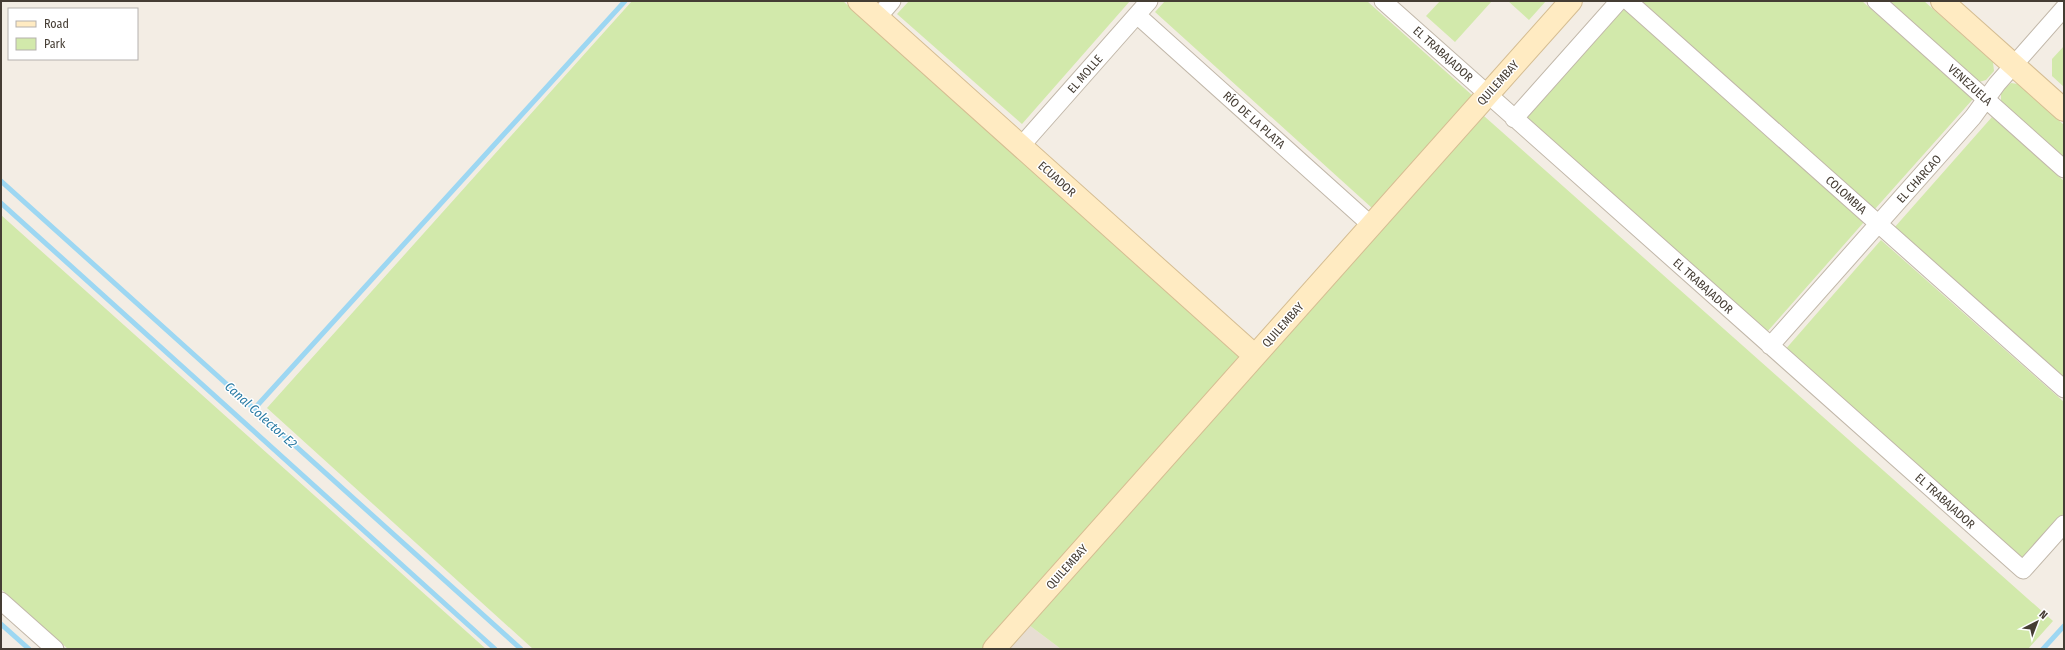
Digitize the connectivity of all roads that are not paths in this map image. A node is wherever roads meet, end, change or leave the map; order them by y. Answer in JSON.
{"nodes":[{"id":1,"x":860,"y":1,"type":"edge"},
{"id":2,"x":892,"y":1,"type":"edge"},
{"id":3,"x":1149,"y":1,"type":"edge"},
{"id":4,"x":1383,"y":1,"type":"edge"},
{"id":5,"x":1570,"y":1,"type":"edge"},
{"id":6,"x":1619,"y":1,"type":"edge"},
{"id":7,"x":1628,"y":1,"type":"edge"},
{"id":8,"x":1876,"y":1,"type":"edge"},
{"id":9,"x":1942,"y":1,"type":"edge"},
{"id":10,"x":2064,"y":8,"type":"edge"},
{"id":11,"x":1137,"y":15,"type":"junction"},
{"id":12,"x":878,"y":17,"type":"junction"},
{"id":13,"x":2014,"y":65,"type":"junction"},
{"id":14,"x":1487,"y":95,"type":"junction"},
{"id":15,"x":1986,"y":99,"type":"junction"},
{"id":16,"x":2064,"y":110,"type":"edge"},
{"id":17,"x":1514,"y":119,"type":"junction"},
{"id":18,"x":1021,"y":146,"type":"junction"},
{"id":19,"x":2064,"y":169,"type":"edge"},
{"id":20,"x":1879,"y":224,"type":"junction"},
{"id":21,"x":1371,"y":225,"type":"junction"},
{"id":22,"x":1770,"y":346,"type":"junction"},
{"id":23,"x":1255,"y":356,"type":"junction"},
{"id":24,"x":2064,"y":389,"type":"edge"},
{"id":25,"x":2064,"y":524,"type":"edge"},
{"id":26,"x":1,"y":601,"type":"edge"},
{"id":27,"x":55,"y":649,"type":"edge"},
{"id":28,"x":994,"y":649,"type":"edge"}],
"edges":[{"from":1,"to":12,"type":"street","name":"ECUADOR"},
{"from":2,"to":12,"type":"street"},
{"from":3,"to":11,"type":"street","name":"EL MOLLE"},
{"from":4,"to":14,"type":"street","name":"EL TRABAJADOR"},
{"from":5,"to":14,"type":"street","name":"QUILEMBAY"},
{"from":6,"to":17,"type":"street"},
{"from":7,"to":20,"type":"street","name":"COLOMBIA"},
{"from":8,"to":15,"type":"street","name":"VENEZUELA"},
{"from":9,"to":13,"type":"street"},
{"from":10,"to":13,"type":"street","name":"EL CHARCAO"},
{"from":11,"to":18,"type":"street","name":"EL MOLLE"},
{"from":11,"to":21,"type":"street","name":"RÍO DE LA PLATA"},
{"from":12,"to":18,"type":"street","name":"ECUADOR"},
{"from":13,"to":15,"type":"street","name":"EL CHARCAO"},
{"from":13,"to":16,"type":"street"},
{"from":14,"to":17,"type":"street","name":"EL TRABAJADOR"},
{"from":14,"to":21,"type":"street","name":"QUILEMBAY"},
{"from":15,"to":19,"type":"street","name":"VENEZUELA"},
{"from":15,"to":20,"type":"street","name":"EL CHARCAO"},
{"from":17,"to":22,"type":"street","name":"EL TRABAJADOR"},
{"from":18,"to":23,"type":"street","name":"ECUADOR"},
{"from":20,"to":22,"type":"street","name":"EL CHARCAO"},
{"from":20,"to":24,"type":"street","name":"COLOMBIA"},
{"from":21,"to":23,"type":"street","name":"QUILEMBAY"},
{"from":22,"to":25,"type":"street","name":"EL TRABAJADOR"},
{"from":23,"to":28,"type":"street","name":"QUILEMBAY"},
{"from":26,"to":27,"type":"street"}]}
